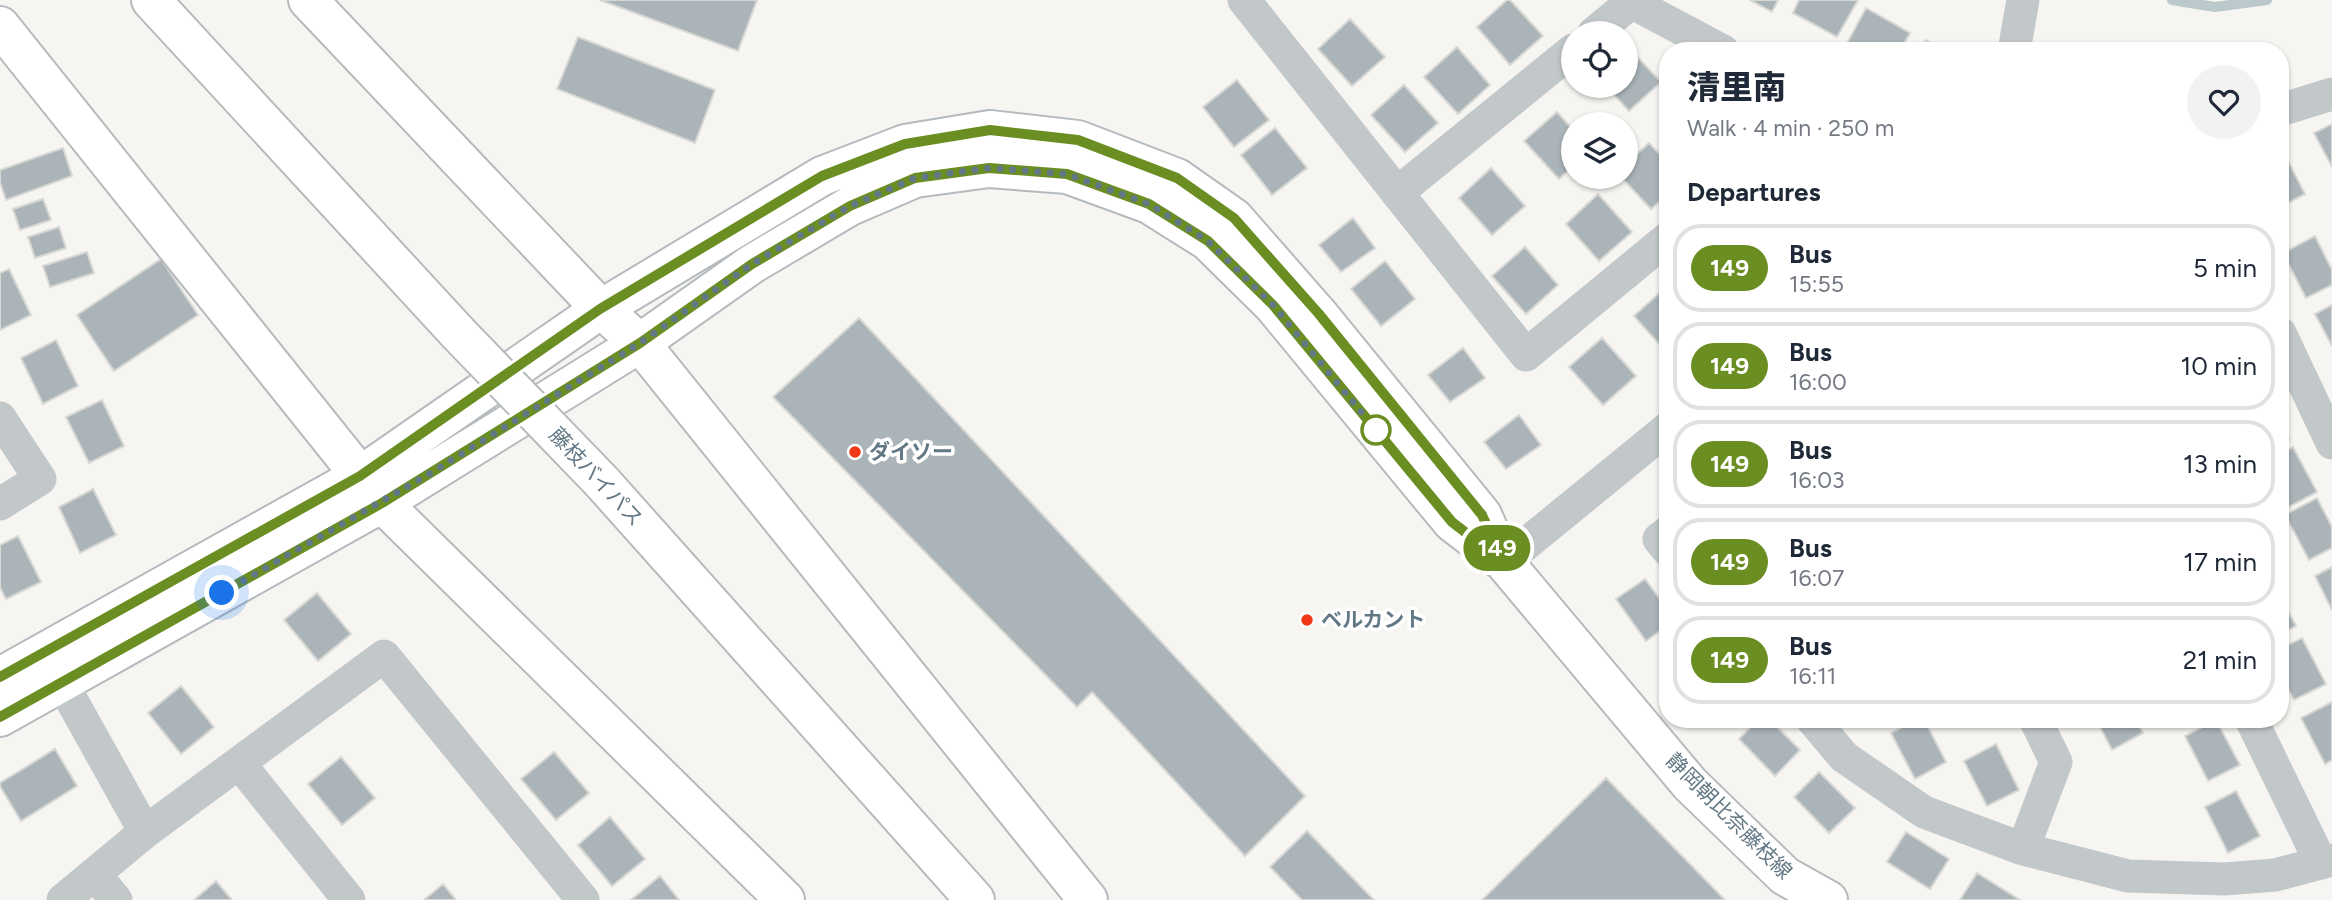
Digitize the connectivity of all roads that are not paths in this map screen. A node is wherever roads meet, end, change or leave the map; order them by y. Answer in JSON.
{"nodes":[{"id":1,"x":150,"y":0,"type":"edge"},
{"id":2,"x":307,"y":0,"type":"edge"},
{"id":3,"x":1244,"y":0,"type":"edge"},
{"id":4,"x":1630,"y":1,"type":"edge"},
{"id":5,"x":2022,"y":5,"type":"edge"},
{"id":6,"x":1608,"y":21,"type":"edge"},
{"id":7,"x":0,"y":26,"type":"edge"},
{"id":8,"x":1706,"y":42,"type":"edge"},
{"id":9,"x":2016,"y":42,"type":"edge"},
{"id":10,"x":1561,"y":60,"type":"edge"},
{"id":11,"x":2332,"y":94,"type":"edge"},
{"id":12,"x":2289,"y":107,"type":"edge"},
{"id":13,"x":1397,"y":193,"type":"junction"},
{"id":14,"x":1659,"y":245,"type":"edge"},
{"id":15,"x":600,"y":309,"type":"junction"},
{"id":16,"x":640,"y":343,"type":"junction"},
{"id":17,"x":2289,"y":352,"type":"edge"},
{"id":18,"x":0,"y":418,"type":"edge"},
{"id":19,"x":1659,"y":435,"type":"edge"},
{"id":20,"x":2332,"y":443,"type":"edge"},
{"id":21,"x":371,"y":489,"type":"junction"},
{"id":22,"x":0,"y":504,"type":"edge"},
{"id":23,"x":1504,"y":562,"type":"junction"},
{"id":24,"x":0,"y":677,"type":"edge"},
{"id":25,"x":62,"y":683,"type":"junction"},
{"id":26,"x":0,"y":717,"type":"edge"},
{"id":27,"x":1820,"y":728,"type":"edge"},
{"id":28,"x":2039,"y":728,"type":"edge"},
{"id":29,"x":2256,"y":728,"type":"edge"},
{"id":30,"x":239,"y":763,"type":"junction"},
{"id":31,"x":145,"y":832,"type":"junction"},
{"id":32,"x":2023,"y":849,"type":"junction"},
{"id":33,"x":2326,"y":862,"type":"edge"},
{"id":34,"x":94,"y":874,"type":"junction"},
{"id":35,"x":62,"y":900,"type":"edge"},
{"id":36,"x":116,"y":900,"type":"edge"},
{"id":37,"x":349,"y":900,"type":"edge"},
{"id":38,"x":583,"y":900,"type":"edge"},
{"id":39,"x":785,"y":900,"type":"edge"},
{"id":40,"x":975,"y":900,"type":"edge"},
{"id":41,"x":1088,"y":900,"type":"edge"},
{"id":42,"x":1828,"y":900,"type":"edge"}],
"edges":[{"from":1,"to":40,"type":"main road","name":"藤枝バイパス","bridge":true},
{"from":2,"to":15,"type":"main road"},
{"from":3,"to":13,"type":"street"},
{"from":4,"to":6,"type":"street"},
{"from":4,"to":8,"type":"street"},
{"from":5,"to":9,"type":"street"},
{"from":7,"to":21,"type":"main road"},
{"from":10,"to":13,"type":"street"},
{"from":11,"to":12,"type":"street"},
{"from":13,"to":14,"type":"street"},
{"from":15,"to":16,"type":"main road"},
{"from":15,"to":21,"type":"main road","name":"静岡朝比奈藤枝線"},
{"from":15,"to":23,"type":"main road","name":"静岡朝比奈藤枝線"},
{"from":16,"to":21,"type":"main road","name":"静岡朝比奈藤枝線"},
{"from":16,"to":23,"type":"main road","name":"静岡朝比奈藤枝線"},
{"from":16,"to":41,"type":"main road"},
{"from":17,"to":20,"type":"street"},
{"from":18,"to":22,"type":"street"},
{"from":19,"to":23,"type":"street"},
{"from":21,"to":24,"type":"main road","name":"静岡朝比奈藤枝線"},
{"from":21,"to":25,"type":"main road","name":"静岡朝比奈藤枝線"},
{"from":21,"to":39,"type":"main road"},
{"from":23,"to":42,"type":"main road","name":"静岡朝比奈藤枝線"},
{"from":25,"to":26,"type":"main road","name":"静岡朝比奈藤枝線"},
{"from":25,"to":31,"type":"street"},
{"from":27,"to":32,"type":"street"},
{"from":28,"to":32,"type":"street"},
{"from":29,"to":33,"type":"street"},
{"from":30,"to":31,"type":"street"},
{"from":30,"to":37,"type":"street"},
{"from":30,"to":38,"type":"street"},
{"from":31,"to":34,"type":"street"},
{"from":32,"to":33,"type":"street"},
{"from":34,"to":35,"type":"street"},
{"from":34,"to":36,"type":"street"}]}
